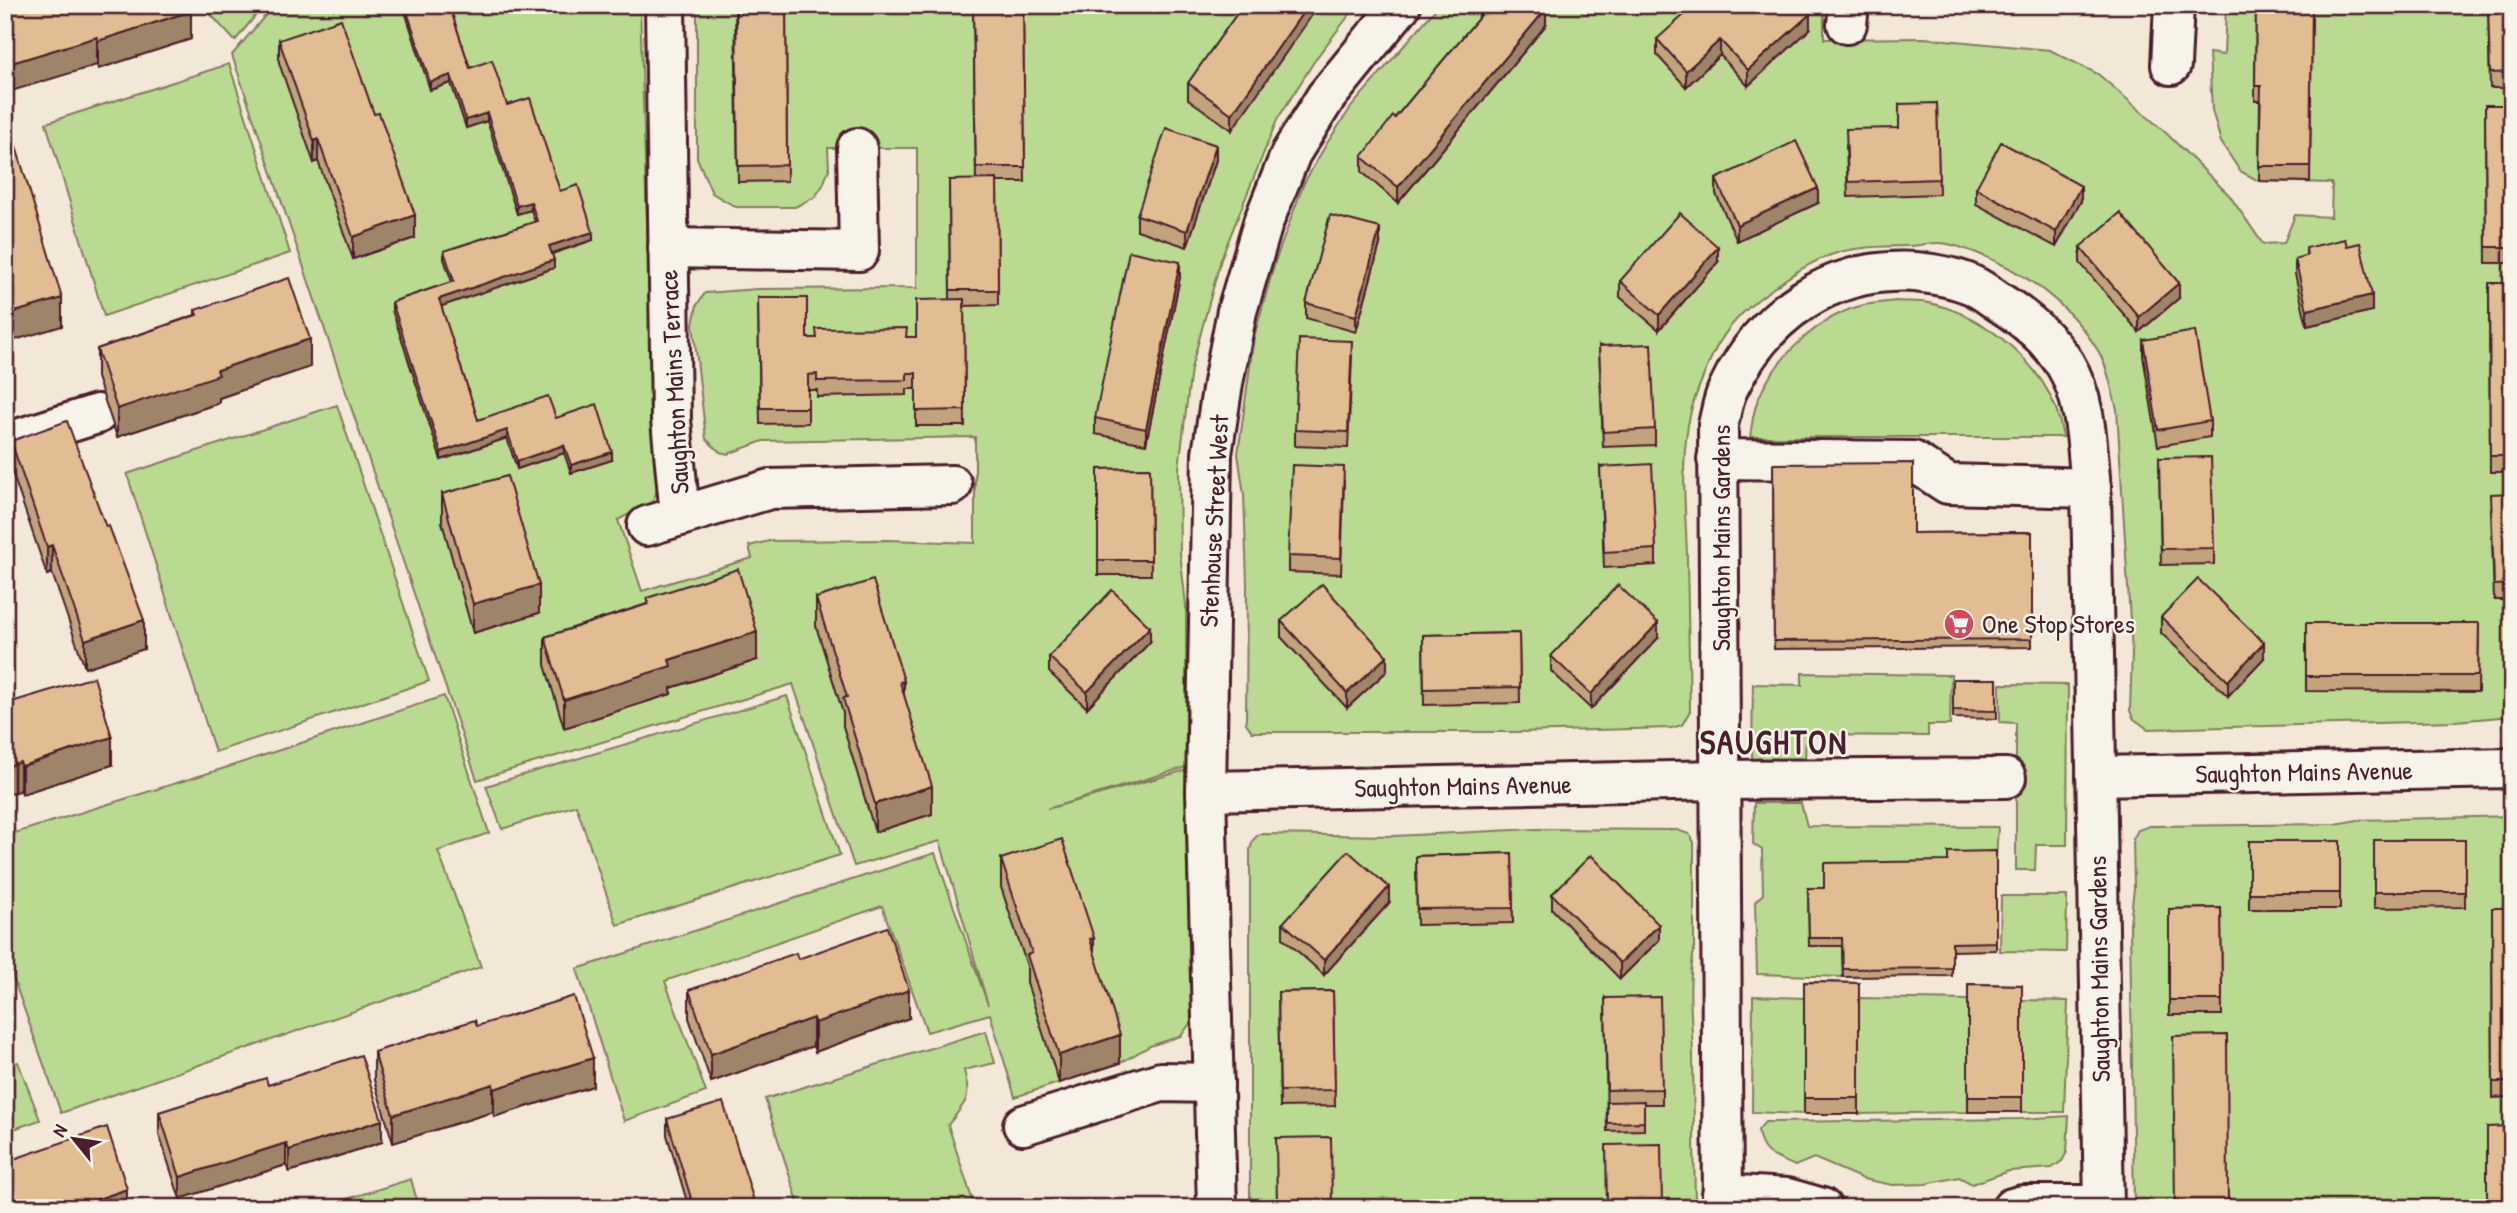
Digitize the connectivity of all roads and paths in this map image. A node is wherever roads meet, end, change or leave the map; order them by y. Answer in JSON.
{"nodes":[{"id":1,"x":665,"y":5,"type":"edge"},
{"id":2,"x":1401,"y":5,"type":"edge"},
{"id":3,"x":2174,"y":5,"type":"edge"},
{"id":4,"x":2171,"y":65,"type":"dead end"},
{"id":5,"x":857,"y":148,"type":"dead end"},
{"id":6,"x":668,"y":248,"type":"junction"},
{"id":7,"x":97,"y":414,"type":"dead end"},
{"id":8,"x":5,"y":443,"type":"edge"},
{"id":9,"x":1717,"y":459,"type":"junction"},
{"id":10,"x":952,"y":485,"type":"dead end"},
{"id":11,"x":2091,"y":488,"type":"junction"},
{"id":12,"x":2512,"y":768,"type":"edge"},
{"id":13,"x":2096,"y":776,"type":"junction"},
{"id":14,"x":2006,"y":778,"type":"dead end"},
{"id":15,"x":1720,"y":780,"type":"junction"},
{"id":16,"x":1206,"y":791,"type":"junction"},
{"id":17,"x":1214,"y":1083,"type":"junction"},
{"id":18,"x":1023,"y":1125,"type":"dead end"},
{"id":19,"x":1723,"y":1201,"type":"edge"},
{"id":20,"x":2104,"y":1206,"type":"edge"},
{"id":21,"x":1217,"y":1208,"type":"edge"},
{"id":22,"x":1822,"y":1208,"type":"edge"},
{"id":23,"x":2012,"y":1208,"type":"edge"}],
"edges":[{"from":1,"to":6,"type":"street","name":"Saughton Mains Terrace"},
{"from":2,"to":16,"type":"street","name":"Stenhouse Street West"},
{"from":3,"to":4,"type":"street"},
{"from":5,"to":6,"type":"street","name":"Saughton Mains Terrace"},
{"from":6,"to":10,"type":"street","name":"Saughton Mains Terrace"},
{"from":7,"to":8,"type":"street"},
{"from":9,"to":11,"type":"street"},
{"from":9,"to":11,"type":"street","name":"Saughton Mains Gardens"},
{"from":9,"to":15,"type":"street","name":"Saughton Mains Gardens"},
{"from":11,"to":13,"type":"street","name":"Saughton Mains Gardens"},
{"from":12,"to":13,"type":"street","name":"Saughton Mains Avenue"},
{"from":13,"to":20,"type":"street","name":"Saughton Mains Gardens"},
{"from":14,"to":15,"type":"street","name":"Saughton Mains Avenue"},
{"from":15,"to":16,"type":"street","name":"Saughton Mains Avenue"},
{"from":15,"to":19,"type":"street","name":"Saughton Mains Gardens"},
{"from":16,"to":17,"type":"street","name":"Stenhouse Street West"},
{"from":17,"to":18,"type":"street"},
{"from":17,"to":21,"type":"street","name":"Stenhouse Street West"},
{"from":19,"to":22,"type":"street","name":"Saughton Mains Gardens"},
{"from":20,"to":23,"type":"street","name":"Saughton Mains Gardens"}]}
